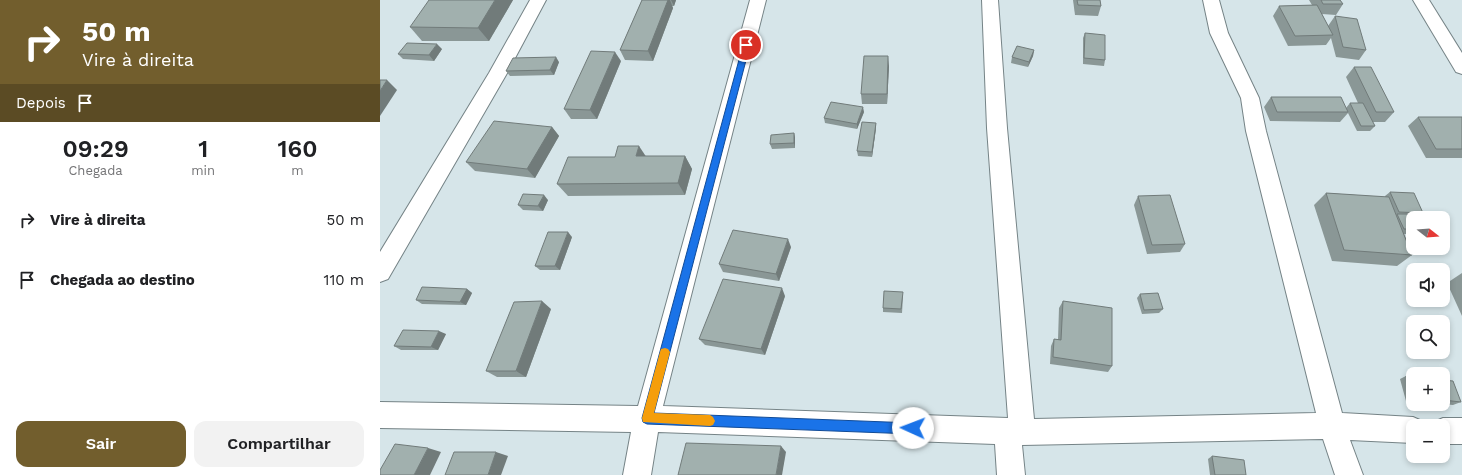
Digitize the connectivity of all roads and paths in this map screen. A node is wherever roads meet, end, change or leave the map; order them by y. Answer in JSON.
{"nodes":[{"id":1,"x":538,"y":0,"type":"edge"},
{"id":2,"x":758,"y":0,"type":"edge"},
{"id":3,"x":990,"y":0,"type":"edge"},
{"id":4,"x":1211,"y":0,"type":"edge"},
{"id":5,"x":1421,"y":0,"type":"edge"},
{"id":6,"x":1462,"y":68,"type":"edge"},
{"id":7,"x":380,"y":272,"type":"edge"},
{"id":8,"x":380,"y":415,"type":"edge"},
{"id":9,"x":647,"y":418,"type":"junction"},
{"id":10,"x":1332,"y":426,"type":"junction"},
{"id":11,"x":1406,"y":430,"type":"edge"},
{"id":12,"x":1450,"y":431,"type":"edge"},
{"id":13,"x":1015,"y":432,"type":"junction"},
{"id":14,"x":1462,"y":432,"type":"edge"},
{"id":15,"x":638,"y":475,"type":"edge"},
{"id":16,"x":1011,"y":475,"type":"edge"},
{"id":17,"x":1349,"y":475,"type":"edge"}],
"edges":[{"from":1,"to":7,"type":"street"},
{"from":2,"to":9,"type":"street"},
{"from":3,"to":13,"type":"street"},
{"from":4,"to":10,"type":"street"},
{"from":5,"to":6,"type":"street"},
{"from":8,"to":9,"type":"street"},
{"from":9,"to":13,"type":"street"},
{"from":9,"to":15,"type":"street"},
{"from":10,"to":11,"type":"street"},
{"from":10,"to":13,"type":"street"},
{"from":10,"to":17,"type":"street"},
{"from":12,"to":14,"type":"street"},
{"from":13,"to":16,"type":"street"}]}
